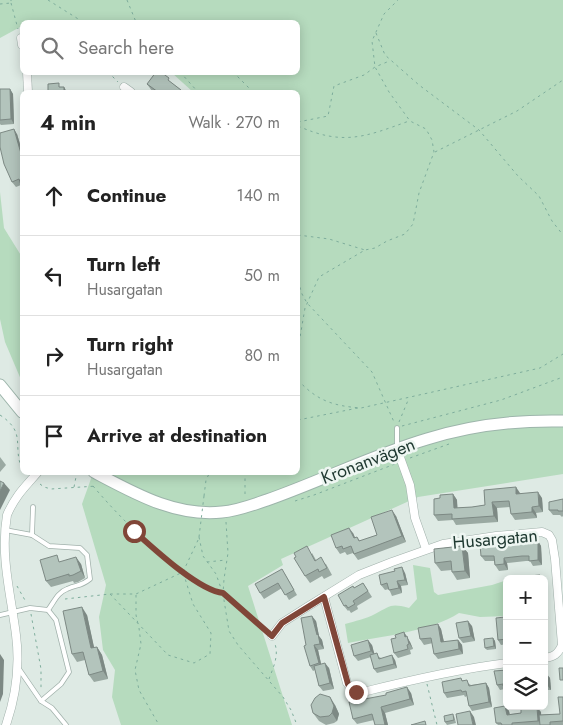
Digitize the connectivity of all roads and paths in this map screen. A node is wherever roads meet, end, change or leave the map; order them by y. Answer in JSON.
{"nodes":[{"id":1,"x":11,"y":0,"type":"edge"},
{"id":2,"x":48,"y":0,"type":"edge"},
{"id":3,"x":127,"y":0,"type":"edge"},
{"id":4,"x":398,"y":0,"type":"edge"},
{"id":5,"x":11,"y":3,"type":"junction"},
{"id":6,"x":0,"y":4,"type":"edge"},
{"id":7,"x":80,"y":20,"type":"edge"},
{"id":8,"x":135,"y":20,"type":"edge"},
{"id":9,"x":376,"y":33,"type":"junction"},
{"id":10,"x":20,"y":34,"type":"edge"},
{"id":11,"x":389,"y":60,"type":"junction"},
{"id":12,"x":375,"y":67,"type":"junction"},
{"id":13,"x":27,"y":75,"type":"edge"},
{"id":14,"x":111,"y":75,"type":"edge"},
{"id":15,"x":183,"y":75,"type":"edge"},
{"id":16,"x":236,"y":75,"type":"edge"},
{"id":17,"x":563,"y":80,"type":"edge"},
{"id":18,"x":124,"y":87,"type":"joint"},
{"id":19,"x":28,"y":90,"type":"edge"},
{"id":20,"x":128,"y":90,"type":"edge"},
{"id":21,"x":196,"y":90,"type":"edge"},
{"id":22,"x":251,"y":90,"type":"edge"},
{"id":23,"x":410,"y":121,"type":"junction"},
{"id":24,"x":300,"y":122,"type":"edge"},
{"id":25,"x":300,"y":127,"type":"edge"},
{"id":26,"x":479,"y":130,"type":"junction"},
{"id":27,"x":434,"y":152,"type":"junction"},
{"id":28,"x":300,"y":235,"type":"edge"},
{"id":29,"x":563,"y":235,"type":"edge"},
{"id":30,"x":365,"y":250,"type":"junction"},
{"id":31,"x":300,"y":288,"type":"edge"},
{"id":32,"x":307,"y":303,"type":"junction"},
{"id":33,"x":300,"y":336,"type":"edge"},
{"id":34,"x":563,"y":354,"type":"edge"},
{"id":35,"x":563,"y":376,"type":"edge"},
{"id":36,"x":300,"y":382,"type":"edge"},
{"id":37,"x":0,"y":385,"type":"edge"},
{"id":38,"x":409,"y":397,"type":"junction"},
{"id":39,"x":385,"y":402,"type":"junction"},
{"id":40,"x":361,"y":408,"type":"junction"},
{"id":41,"x":20,"y":410,"type":"edge"},
{"id":42,"x":0,"y":414,"type":"edge"},
{"id":43,"x":300,"y":420,"type":"edge"},
{"id":44,"x":563,"y":421,"type":"edge"},
{"id":45,"x":397,"y":428,"type":"junction"},
{"id":46,"x":454,"y":442,"type":"dead end"},
{"id":47,"x":397,"y":449,"type":"junction"},
{"id":48,"x":402,"y":461,"type":"junction"},
{"id":49,"x":20,"y":463,"type":"edge"},
{"id":50,"x":76,"y":475,"type":"edge"},
{"id":51,"x":100,"y":475,"type":"edge"},
{"id":52,"x":208,"y":475,"type":"edge"},
{"id":53,"x":245,"y":475,"type":"edge"},
{"id":54,"x":35,"y":476,"type":"edge"},
{"id":55,"x":101,"y":485,"type":"dead end"},
{"id":56,"x":92,"y":486,"type":"junction"},
{"id":57,"x":74,"y":488,"type":"junction"},
{"id":58,"x":287,"y":504,"type":"dead end"},
{"id":59,"x":33,"y":507,"type":"dead end"},
{"id":60,"x":246,"y":507,"type":"junction"},
{"id":61,"x":195,"y":519,"type":"dead end"},
{"id":62,"x":207,"y":520,"type":"dead end"},
{"id":63,"x":226,"y":521,"type":"dead end"},
{"id":64,"x":1,"y":530,"type":"edge"},
{"id":65,"x":32,"y":535,"type":"junction"},
{"id":66,"x":199,"y":537,"type":"junction"},
{"id":67,"x":426,"y":549,"type":"junction"},
{"id":68,"x":227,"y":560,"type":"junction"},
{"id":69,"x":207,"y":562,"type":"junction"},
{"id":70,"x":184,"y":572,"type":"junction"},
{"id":71,"x":17,"y":586,"type":"dead end"},
{"id":72,"x":223,"y":593,"type":"junction"},
{"id":73,"x":110,"y":594,"type":"junction"},
{"id":74,"x":136,"y":594,"type":"junction"},
{"id":75,"x":324,"y":597,"type":"junction"},
{"id":76,"x":55,"y":601,"type":"junction"},
{"id":77,"x":30,"y":608,"type":"junction"},
{"id":78,"x":48,"y":610,"type":"junction"},
{"id":79,"x":12,"y":612,"type":"junction"},
{"id":80,"x":0,"y":615,"type":"edge"},
{"id":81,"x":139,"y":626,"type":"junction"},
{"id":82,"x":272,"y":636,"type":"junction"},
{"id":83,"x":548,"y":658,"type":"edge"},
{"id":84,"x":503,"y":663,"type":"edge"},
{"id":85,"x":18,"y":667,"type":"junction"},
{"id":86,"x":425,"y":676,"type":"junction"},
{"id":87,"x":269,"y":680,"type":"junction"},
{"id":88,"x":41,"y":701,"type":"junction"},
{"id":89,"x":6,"y":725,"type":"edge"},
{"id":90,"x":66,"y":725,"type":"edge"},
{"id":91,"x":159,"y":725,"type":"edge"},
{"id":92,"x":296,"y":725,"type":"edge"},
{"id":93,"x":437,"y":725,"type":"edge"}],
"edges":[{"from":1,"to":5,"type":"path"},
{"from":2,"to":7,"type":"path"},
{"from":3,"to":8,"type":"path"},
{"from":4,"to":9,"type":"path"},
{"from":5,"to":6,"type":"path"},
{"from":5,"to":10,"type":"path"},
{"from":9,"to":11,"type":"path"},
{"from":9,"to":12,"type":"path"},
{"from":11,"to":12,"type":"path"},
{"from":11,"to":26,"type":"path"},
{"from":12,"to":23,"type":"path"},
{"from":12,"to":24,"type":"path"},
{"from":13,"to":19,"type":"street"},
{"from":14,"to":18,"type":"path"},
{"from":15,"to":21,"type":"path"},
{"from":16,"to":22,"type":"path"},
{"from":17,"to":26,"type":"path"},
{"from":18,"to":20,"type":"street"},
{"from":23,"to":25,"type":"path"},
{"from":23,"to":27,"type":"path"},
{"from":26,"to":27,"type":"path"},
{"from":26,"to":29,"type":"path"},
{"from":27,"to":30,"type":"path"},
{"from":28,"to":30,"type":"path"},
{"from":30,"to":32,"type":"path"},
{"from":31,"to":32,"type":"path"},
{"from":32,"to":33,"type":"path"},
{"from":32,"to":39,"type":"path"},
{"from":34,"to":38,"type":"path"},
{"from":35,"to":45,"type":"path"},
{"from":36,"to":40,"type":"path"},
{"from":37,"to":41,"type":"street"},
{"from":38,"to":39,"type":"path"},
{"from":38,"to":45,"type":"path"},
{"from":39,"to":40,"type":"path"},
{"from":39,"to":45,"type":"path"},
{"from":40,"to":43,"type":"path"},
{"from":42,"to":49,"type":"path"},
{"from":44,"to":47,"type":"street","name":"Kronanvägen"},
{"from":45,"to":47,"type":"lane"},
{"from":46,"to":48,"type":"path"},
{"from":47,"to":48,"type":"street"},
{"from":47,"to":60,"type":"street","name":"Kronanvägen"},
{"from":48,"to":58,"type":"path"},
{"from":48,"to":67,"type":"street"},
{"from":50,"to":57,"type":"path"},
{"from":51,"to":60,"type":"street","name":"Kronanvägen"},
{"from":52,"to":66,"type":"path","bridge":true},
{"from":53,"to":60,"type":"path"},
{"from":54,"to":57,"type":"path"},
{"from":54,"to":64,"type":"street"},
{"from":55,"to":56,"type":"path"},
{"from":56,"to":57,"type":"path"},
{"from":56,"to":70,"type":"path"},
{"from":59,"to":65,"type":"lane"},
{"from":61,"to":62,"type":"path"},
{"from":63,"to":68,"type":"path"},
{"from":64,"to":65,"type":"lane"},
{"from":64,"to":79,"type":"street"},
{"from":65,"to":76,"type":"lane"},
{"from":66,"to":69,"type":"path"},
{"from":66,"to":70,"type":"path"},
{"from":67,"to":75,"type":"street","name":"Husargatan"},
{"from":67,"to":83,"type":"street","name":"Husargatan"},
{"from":68,"to":69,"type":"path"},
{"from":68,"to":72,"type":"path"},
{"from":69,"to":72,"type":"path"},
{"from":70,"to":72,"type":"path"},
{"from":70,"to":74,"type":"path"},
{"from":70,"to":81,"type":"path"},
{"from":71,"to":77,"type":"path"},
{"from":72,"to":82,"type":"path"},
{"from":72,"to":87,"type":"path"},
{"from":73,"to":74,"type":"path"},
{"from":73,"to":76,"type":"path"},
{"from":73,"to":81,"type":"path"},
{"from":74,"to":81,"type":"path"},
{"from":75,"to":82,"type":"street","name":"Husargatan"},
{"from":75,"to":86,"type":"street"},
{"from":76,"to":78,"type":"lane"},
{"from":77,"to":78,"type":"lane"},
{"from":77,"to":79,"type":"lane"},
{"from":77,"to":88,"type":"path"},
{"from":78,"to":88,"type":"lane"},
{"from":79,"to":80,"type":"lane"},
{"from":79,"to":85,"type":"street"},
{"from":81,"to":91,"type":"path"},
{"from":82,"to":87,"type":"path"},
{"from":84,"to":86,"type":"street"},
{"from":85,"to":88,"type":"lane"},
{"from":85,"to":89,"type":"street"},
{"from":86,"to":93,"type":"path"},
{"from":87,"to":92,"type":"path"},
{"from":88,"to":90,"type":"lane"}]}
